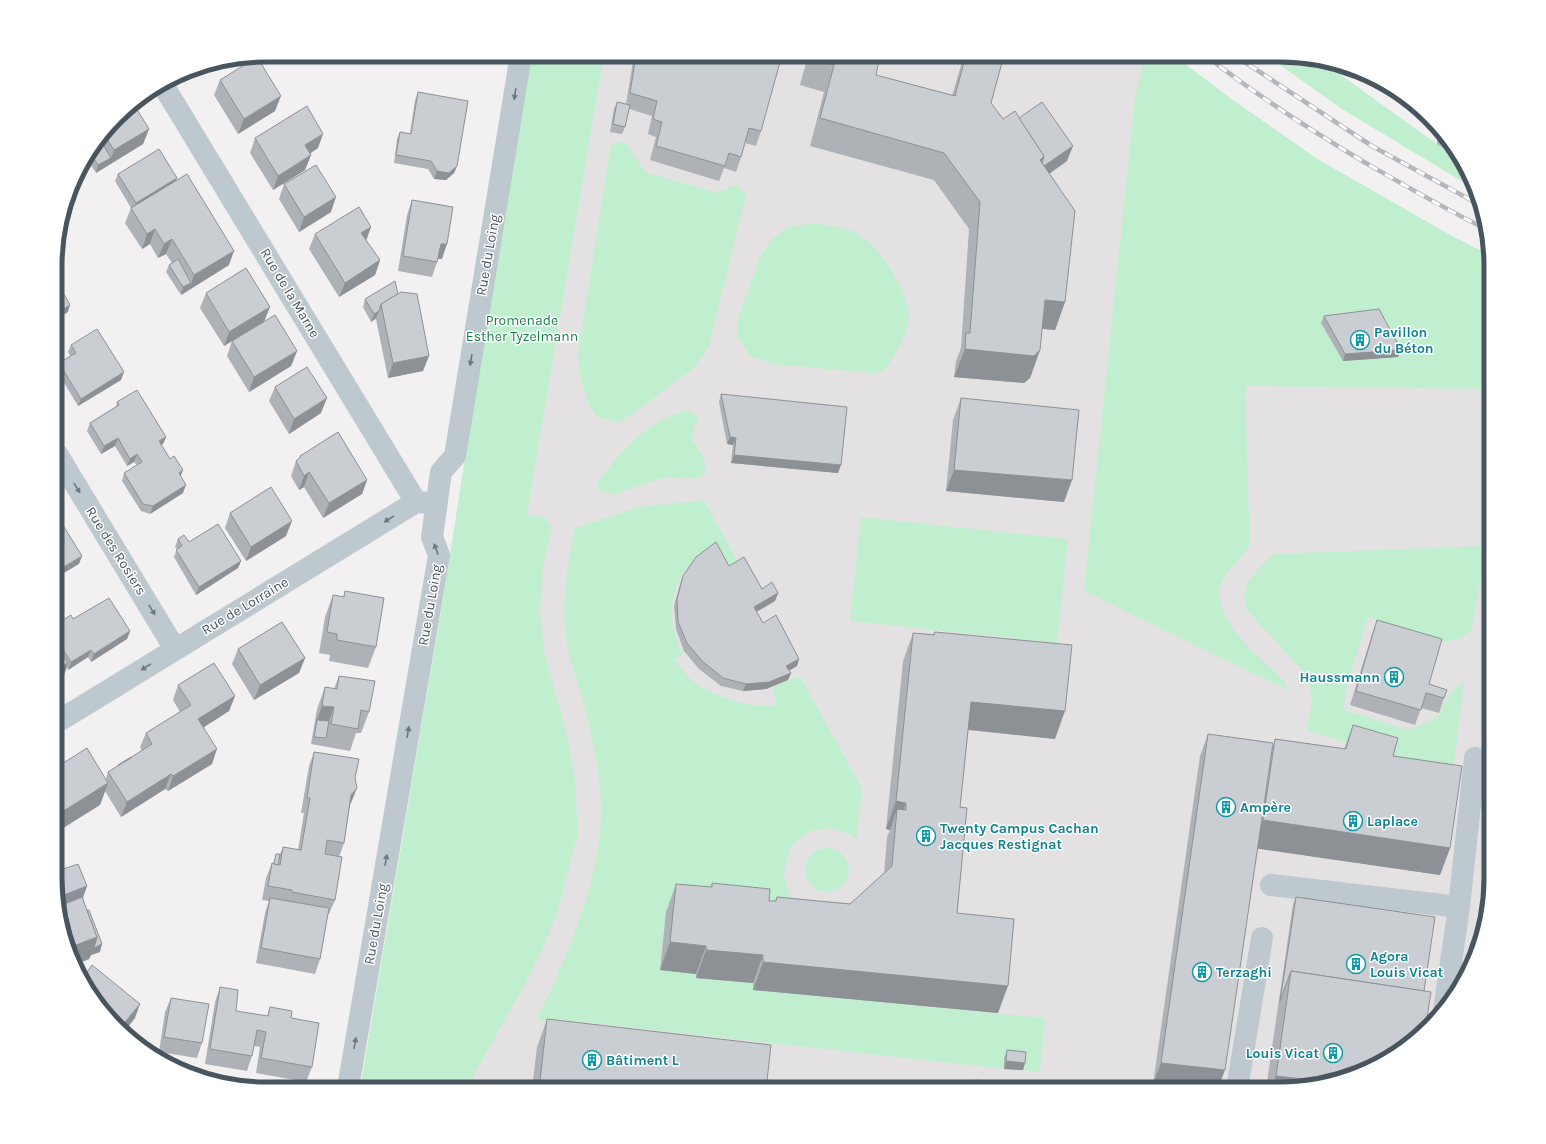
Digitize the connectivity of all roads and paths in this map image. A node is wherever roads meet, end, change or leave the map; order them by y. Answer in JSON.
{"nodes":[{"id":1,"x":520,"y":62,"type":"edge"},
{"id":2,"x":166,"y":88,"type":"edge"},
{"id":3,"x":62,"y":462,"type":"edge"},
{"id":4,"x":426,"y":503,"type":"junction"},
{"id":5,"x":175,"y":649,"type":"junction"},
{"id":6,"x":62,"y":719,"type":"edge"},
{"id":7,"x":1475,"y":758,"type":"dead end"},
{"id":8,"x":1271,"y":885,"type":"dead end"},
{"id":9,"x":1459,"y":907,"type":"junction"},
{"id":10,"x":1262,"y":938,"type":"dead end"},
{"id":11,"x":1446,"y":997,"type":"edge"},
{"id":12,"x":349,"y":1082,"type":"edge"},
{"id":13,"x":1238,"y":1082,"type":"edge"}],
"edges":[{"from":1,"to":4,"type":"street","name":"Rue du Loing","one_way":true},
{"from":2,"to":4,"type":"street","name":"Rue de la Marne"},
{"from":3,"to":5,"type":"street","name":"Rue des Rosiers","one_way":true},
{"from":4,"to":5,"type":"street","name":"Rue de Lorraine","one_way":true},
{"from":12,"to":4,"type":"street","name":"Rue du Loing","one_way":true},
{"from":5,"to":6,"type":"street","name":"Rue de Lorraine","one_way":true},
{"from":7,"to":9,"type":"street"},
{"from":8,"to":9,"type":"street"},
{"from":9,"to":11,"type":"street"},
{"from":10,"to":13,"type":"street"}]}
